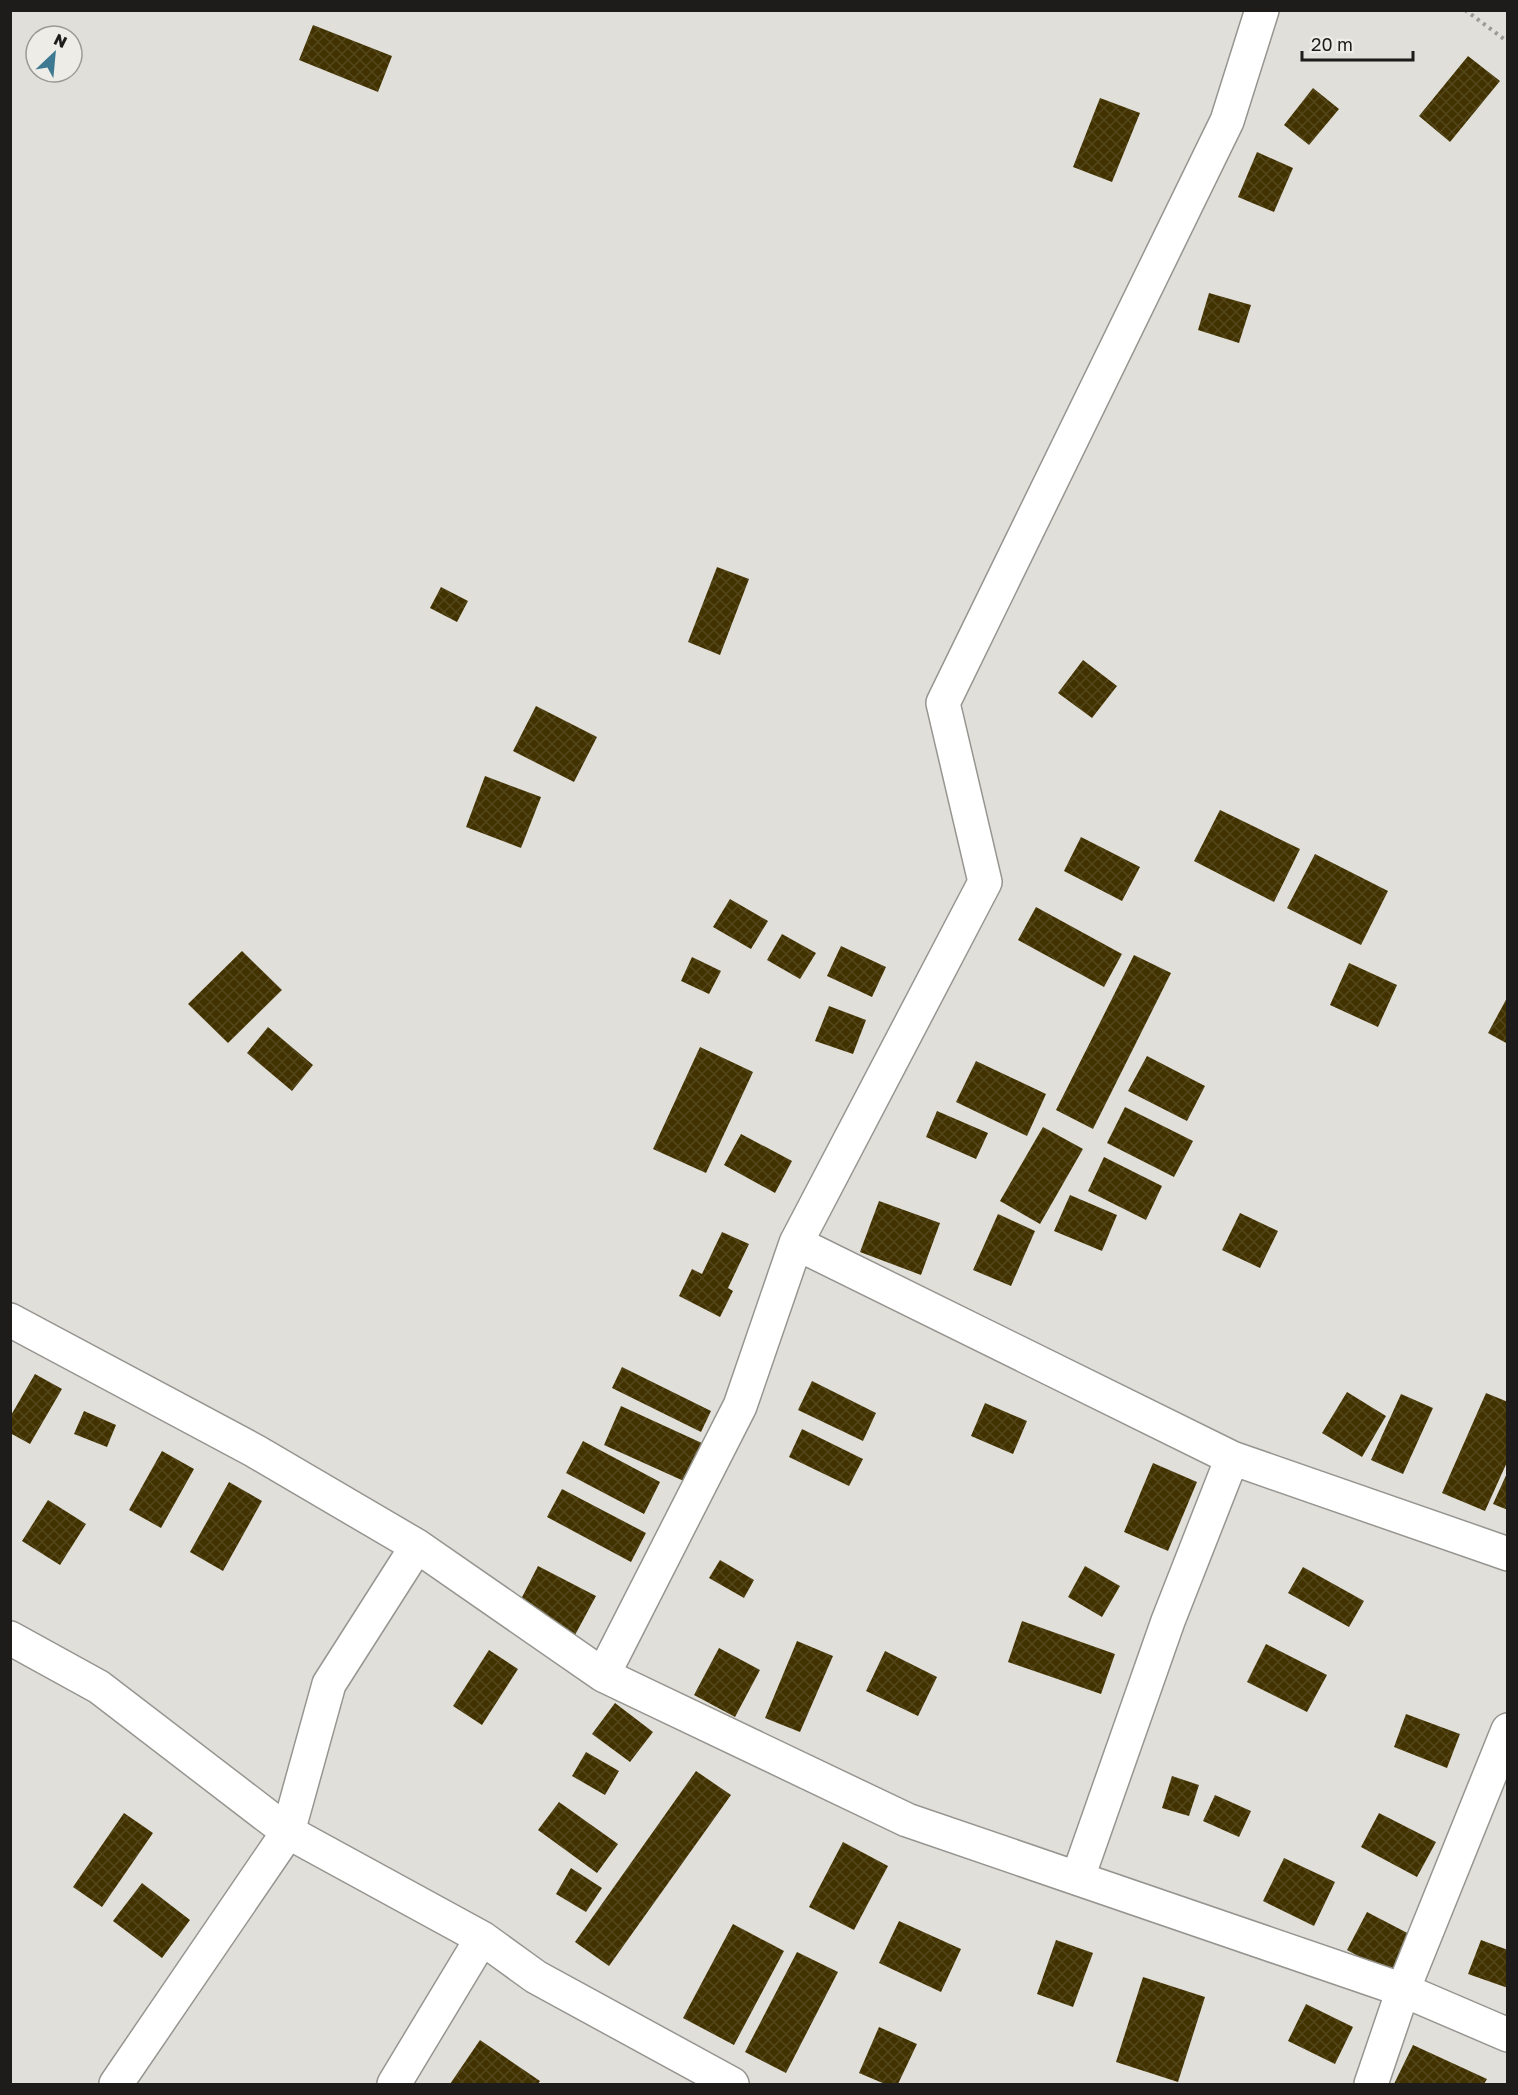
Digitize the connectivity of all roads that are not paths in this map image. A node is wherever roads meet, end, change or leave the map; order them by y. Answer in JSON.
{"nodes":[{"id":1,"x":1262,"y":10,"type":"edge"},
{"id":2,"x":796,"y":1243,"type":"junction"},
{"id":3,"x":10,"y":1320,"type":"edge"},
{"id":4,"x":1232,"y":1458,"type":"junction"},
{"id":5,"x":417,"y":1546,"type":"junction"},
{"id":6,"x":1508,"y":1554,"type":"edge"},
{"id":7,"x":10,"y":1638,"type":"edge"},
{"id":8,"x":603,"y":1675,"type":"junction"},
{"id":9,"x":1508,"y":1730,"type":"edge"},
{"id":10,"x":288,"y":1832,"type":"junction"},
{"id":11,"x":1078,"y":1877,"type":"junction"},
{"id":12,"x":482,"y":1938,"type":"junction"},
{"id":13,"x":1403,"y":1990,"type":"junction"},
{"id":14,"x":1508,"y":2035,"type":"edge"},
{"id":15,"x":116,"y":2085,"type":"edge"},
{"id":16,"x":394,"y":2085,"type":"edge"},
{"id":17,"x":732,"y":2085,"type":"edge"},
{"id":18,"x":1371,"y":2085,"type":"edge"}],
"edges":[{"from":1,"to":2,"type":"street"},
{"from":2,"to":4,"type":"street"},
{"from":2,"to":8,"type":"street"},
{"from":3,"to":5,"type":"street"},
{"from":4,"to":6,"type":"street"},
{"from":4,"to":11,"type":"street"},
{"from":5,"to":8,"type":"street"},
{"from":5,"to":10,"type":"street"},
{"from":7,"to":10,"type":"street"},
{"from":8,"to":11,"type":"street"},
{"from":9,"to":13,"type":"street"},
{"from":10,"to":12,"type":"street"},
{"from":10,"to":15,"type":"street"},
{"from":11,"to":13,"type":"street"},
{"from":12,"to":16,"type":"street"},
{"from":12,"to":17,"type":"street"},
{"from":13,"to":14,"type":"street"},
{"from":13,"to":18,"type":"street"}]}
